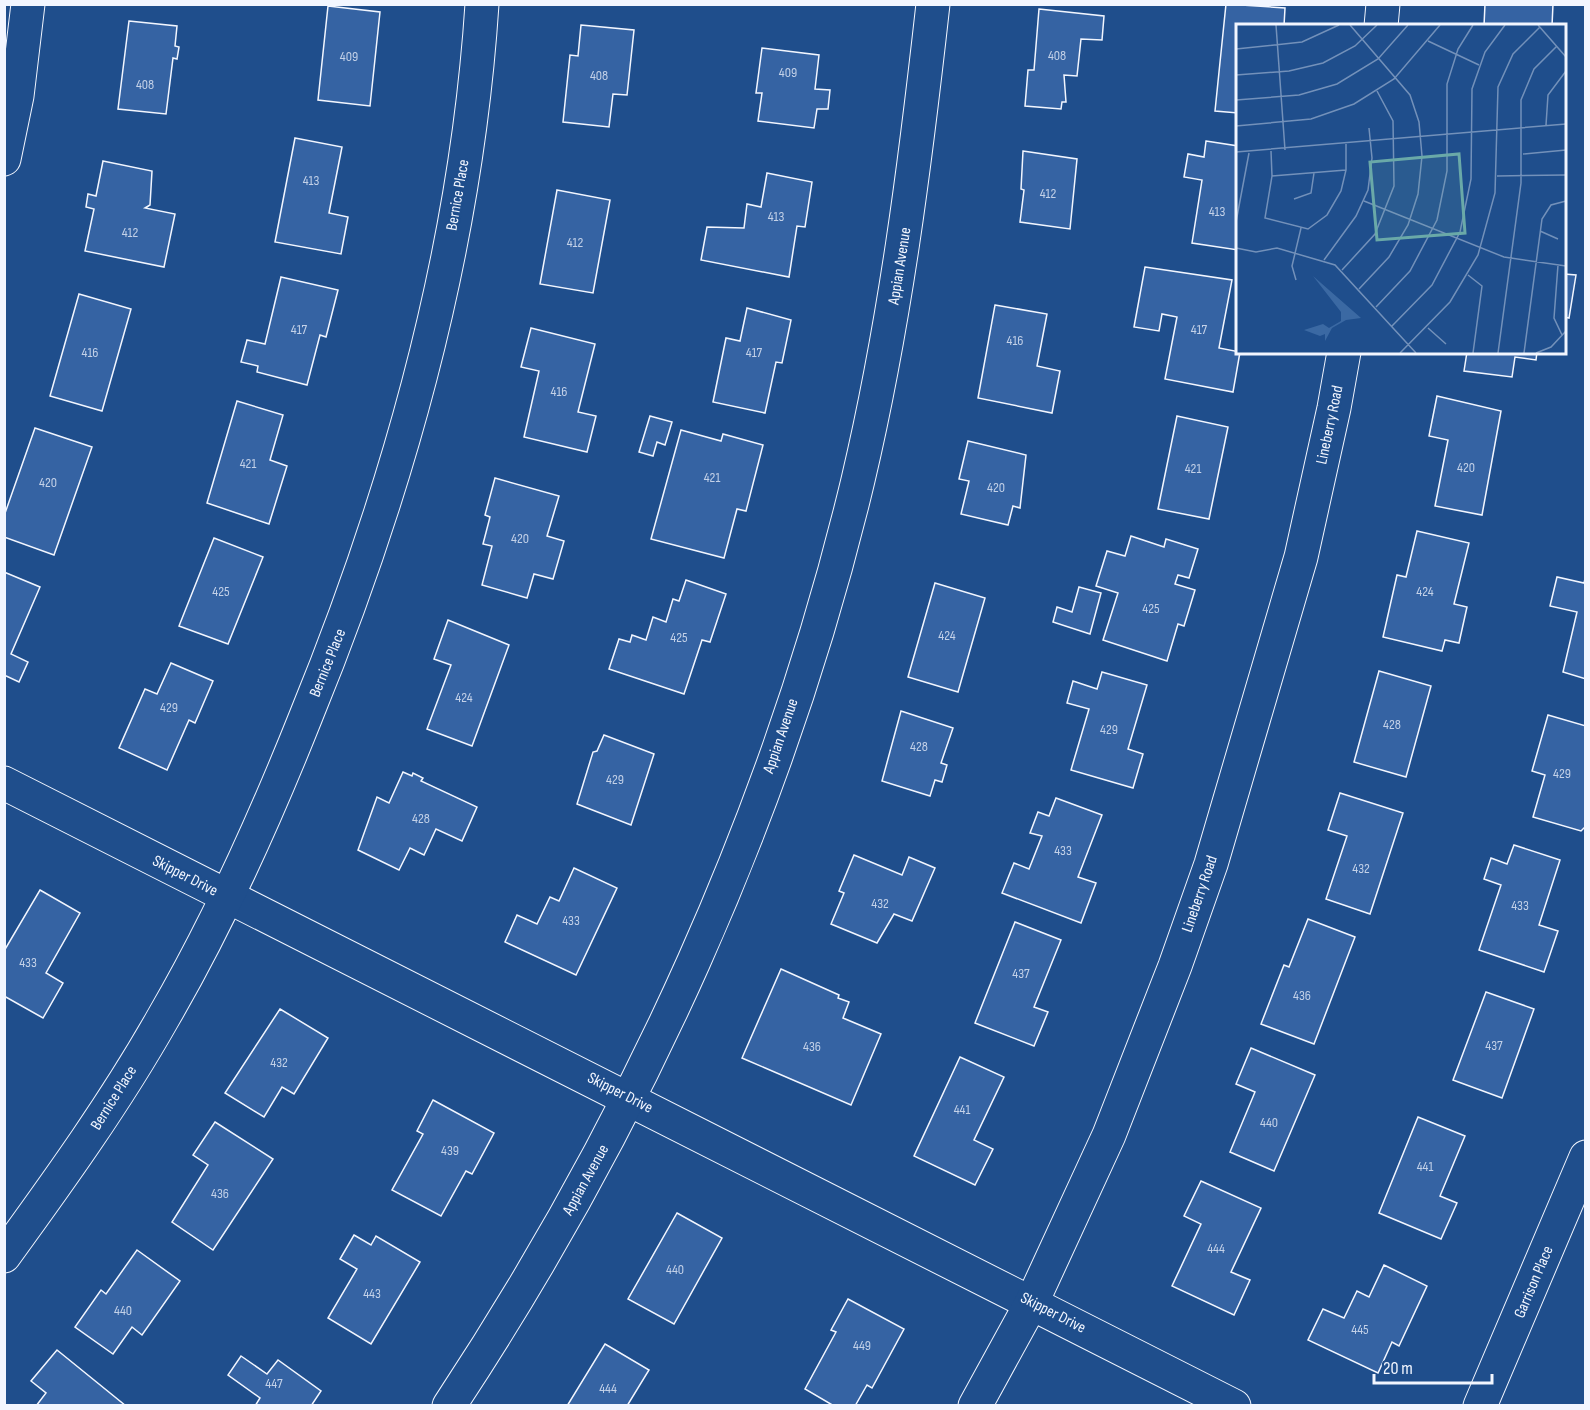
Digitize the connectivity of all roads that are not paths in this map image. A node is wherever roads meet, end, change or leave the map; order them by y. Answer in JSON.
{"nodes":[{"id":1,"x":28,"y":4,"type":"edge"},
{"id":2,"x":482,"y":4,"type":"edge"},
{"id":3,"x":933,"y":4,"type":"edge"},
{"id":4,"x":1383,"y":4,"type":"edge"},
{"id":5,"x":1381,"y":24,"type":"edge"},
{"id":6,"x":4,"y":159,"type":"edge"},
{"id":7,"x":1344,"y":354,"type":"edge"},
{"id":8,"x":4,"y":783,"type":"edge"},
{"id":9,"x":226,"y":897,"type":"junction"},
{"id":10,"x":630,"y":1098,"type":"junction"},
{"id":11,"x":1586,"y":1157,"type":"edge"},
{"id":12,"x":4,"y":1256,"type":"edge"},
{"id":13,"x":1032,"y":1302,"type":"junction"},
{"id":14,"x":449,"y":1406,"type":"edge"},
{"id":15,"x":975,"y":1406,"type":"edge"},
{"id":16,"x":1234,"y":1406,"type":"edge"},
{"id":17,"x":1480,"y":1406,"type":"edge"}],
"edges":[{"from":1,"to":6,"type":"street"},
{"from":2,"to":9,"type":"street","name":"Bernice Place"},
{"from":3,"to":10,"type":"street","name":"Appian Avenue"},
{"from":4,"to":5,"type":"street"},
{"from":7,"to":13,"type":"street","name":"Lineberry Road"},
{"from":8,"to":9,"type":"street","name":"Skipper Drive"},
{"from":9,"to":10,"type":"street","name":"Skipper Drive"},
{"from":9,"to":12,"type":"street","name":"Bernice Place"},
{"from":10,"to":13,"type":"street","name":"Skipper Drive"},
{"from":10,"to":14,"type":"street","name":"Appian Avenue"},
{"from":11,"to":17,"type":"street","name":"Garrison Place"},
{"from":13,"to":15,"type":"street","name":"Lineberry Road"},
{"from":13,"to":16,"type":"street","name":"Skipper Drive"}]}
